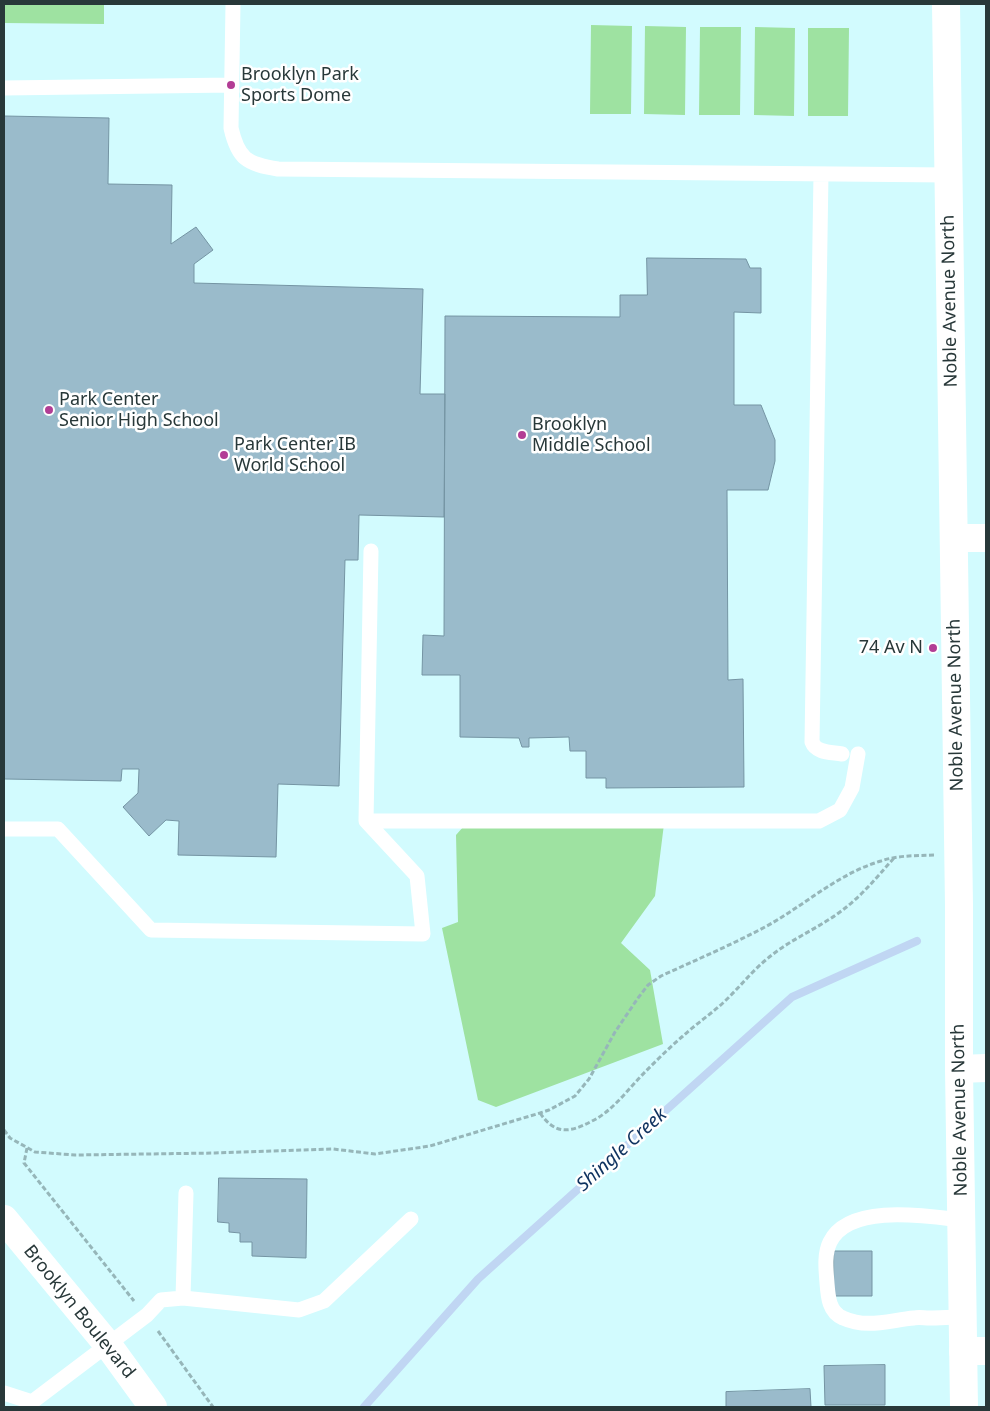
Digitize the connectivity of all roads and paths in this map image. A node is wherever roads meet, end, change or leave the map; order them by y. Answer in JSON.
{"nodes":[{"id":1,"x":233,"y":4,"type":"edge"},
{"id":2,"x":946,"y":4,"type":"edge"},
{"id":3,"x":232,"y":85,"type":"junction"},
{"id":4,"x":4,"y":88,"type":"edge"},
{"id":5,"x":821,"y":174,"type":"junction"},
{"id":6,"x":948,"y":175,"type":"junction"},
{"id":7,"x":954,"y":538,"type":"junction"},
{"id":8,"x":986,"y":538,"type":"edge"},
{"id":9,"x":371,"y":551,"type":"dead end"},
{"id":10,"x":842,"y":754,"type":"dead end"},
{"id":11,"x":858,"y":754,"type":"dead end"},
{"id":12,"x":366,"y":822,"type":"junction"},
{"id":13,"x":4,"y":829,"type":"edge"},
{"id":14,"x":958,"y":854,"type":"junction"},
{"id":15,"x":894,"y":858,"type":"junction"},
{"id":16,"x":986,"y":1068,"type":"edge"},
{"id":17,"x":959,"y":1069,"type":"junction"},
{"id":18,"x":540,"y":1113,"type":"junction"},
{"id":19,"x":4,"y":1130,"type":"edge"},
{"id":20,"x":27,"y":1148,"type":"junction"},
{"id":21,"x":186,"y":1193,"type":"dead end"},
{"id":22,"x":4,"y":1219,"type":"edge"},
{"id":23,"x":411,"y":1220,"type":"dead end"},
{"id":24,"x":961,"y":1220,"type":"junction"},
{"id":25,"x":183,"y":1298,"type":"junction"},
{"id":26,"x":147,"y":1314,"type":"junction"},
{"id":27,"x":963,"y":1317,"type":"junction"},
{"id":28,"x":108,"y":1345,"type":"junction"},
{"id":29,"x":975,"y":1351,"type":"edge"},
{"id":30,"x":4,"y":1393,"type":"edge"},
{"id":31,"x":153,"y":1407,"type":"edge"},
{"id":32,"x":213,"y":1407,"type":"edge"},
{"id":33,"x":964,"y":1407,"type":"edge"}],
"edges":[{"from":1,"to":3,"type":"lane"},
{"from":2,"to":6,"type":"street","name":"Noble Avenue North"},
{"from":3,"to":4,"type":"lane"},
{"from":3,"to":5,"type":"lane"},
{"from":5,"to":6,"type":"lane"},
{"from":5,"to":10,"type":"lane"},
{"from":6,"to":7,"type":"street","name":"Noble Avenue North"},
{"from":7,"to":8,"type":"street"},
{"from":7,"to":14,"type":"street","name":"Noble Avenue North"},
{"from":9,"to":12,"type":"lane"},
{"from":11,"to":12,"type":"lane"},
{"from":12,"to":13,"type":"lane"},
{"from":14,"to":15,"type":"path"},
{"from":14,"to":17,"type":"street","name":"Noble Avenue North"},
{"from":15,"to":18,"type":"path"},
{"from":15,"to":18,"type":"path"},
{"from":16,"to":17,"type":"street"},
{"from":17,"to":24,"type":"street","name":"Noble Avenue North"},
{"from":18,"to":20,"type":"path"},
{"from":19,"to":20,"type":"path"},
{"from":20,"to":26,"type":"path"},
{"from":21,"to":25,"type":"lane"},
{"from":22,"to":28,"type":"street","name":"Brooklyn Boulevard"},
{"from":23,"to":25,"type":"lane"},
{"from":24,"to":27,"type":"street","name":"Noble Avenue North"},
{"from":24,"to":27,"type":"lane"},
{"from":25,"to":26,"type":"lane"},
{"from":26,"to":28,"type":"lane"},
{"from":26,"to":32,"type":"path"},
{"from":27,"to":29,"type":"street","name":"Noble Avenue North"},
{"from":28,"to":30,"type":"lane"},
{"from":28,"to":31,"type":"street","name":"Brooklyn Boulevard"},
{"from":29,"to":33,"type":"street","name":"Noble Avenue North"}]}
